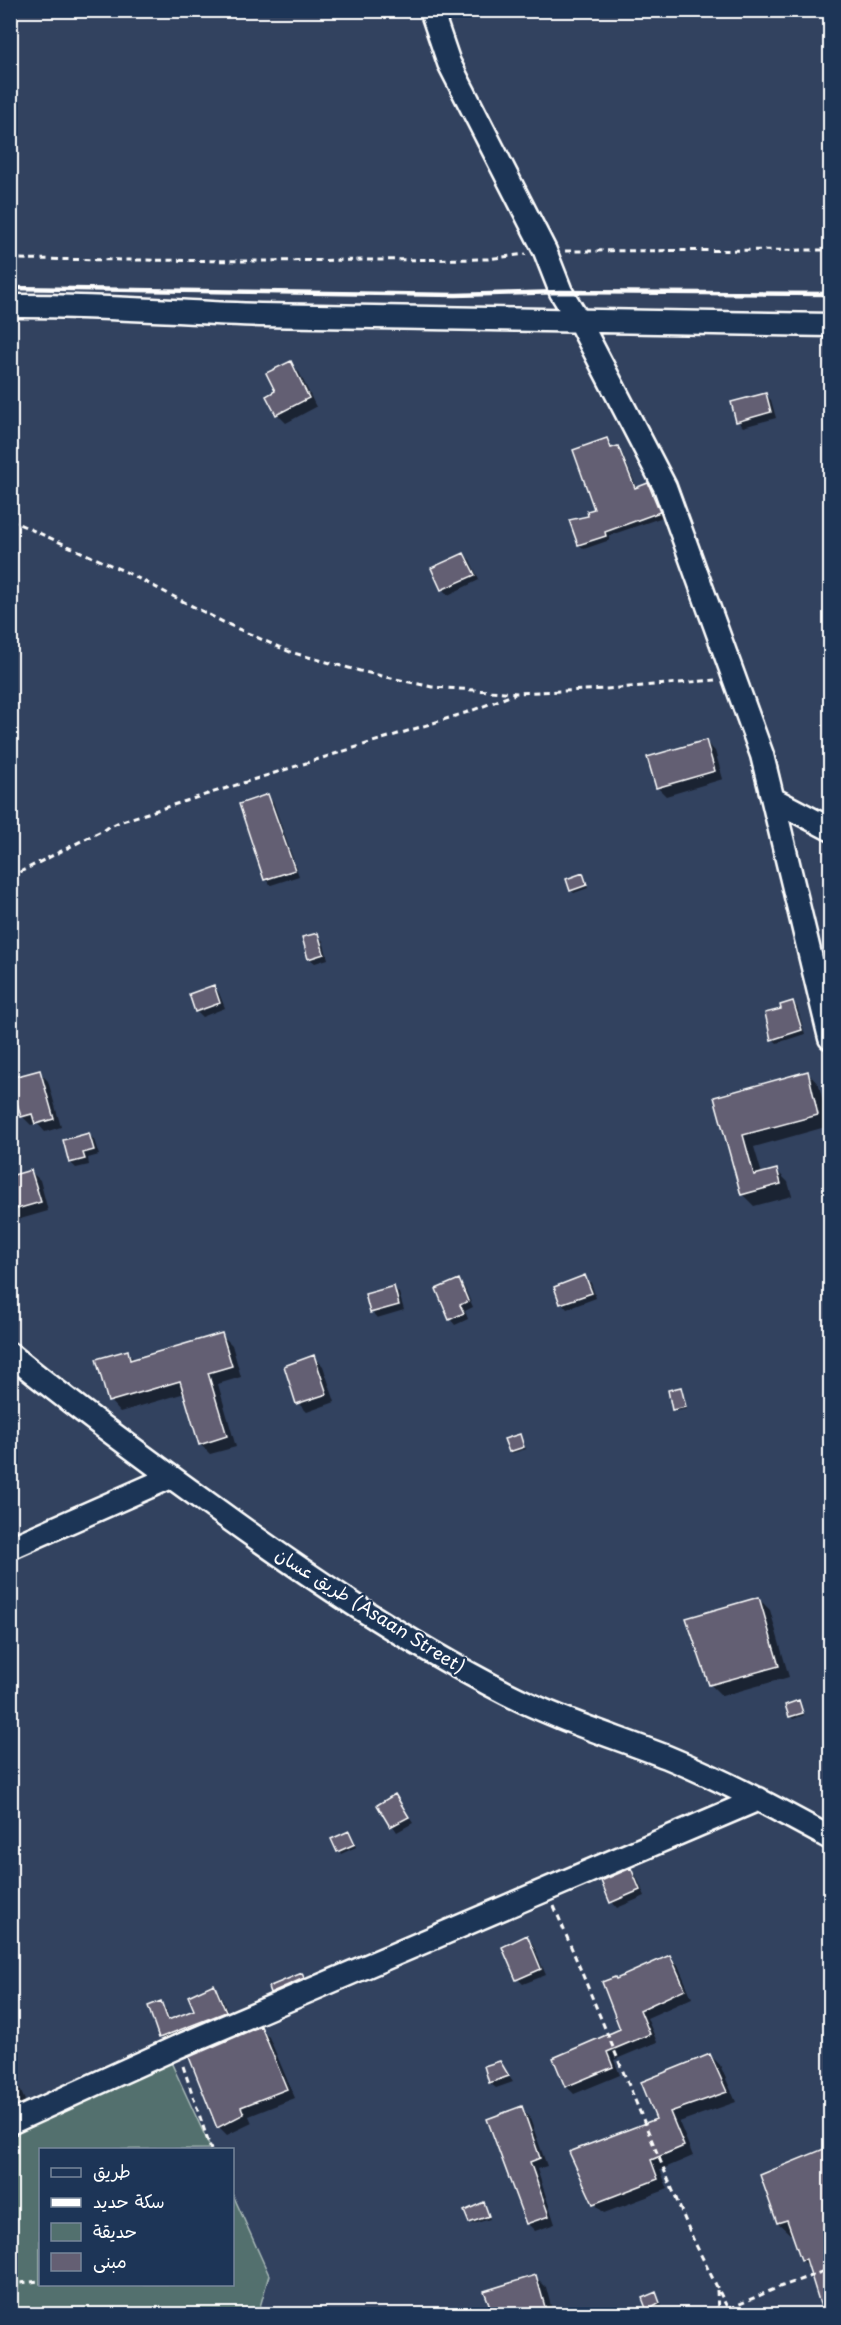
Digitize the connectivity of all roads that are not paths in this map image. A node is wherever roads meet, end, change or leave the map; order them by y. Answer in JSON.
{"nodes":[{"id":1,"x":431,"y":10,"type":"edge"},
{"id":2,"x":10,"y":306,"type":"edge"},
{"id":3,"x":580,"y":323,"type":"junction"},
{"id":4,"x":831,"y":325,"type":"edge"},
{"id":5,"x":773,"y":799,"type":"junction"},
{"id":6,"x":831,"y":829,"type":"edge"},
{"id":7,"x":831,"y":1038,"type":"edge"},
{"id":8,"x":10,"y":1354,"type":"edge"},
{"id":9,"x":171,"y":1477,"type":"junction"},
{"id":10,"x":10,"y":1548,"type":"edge"},
{"id":11,"x":759,"y":1799,"type":"junction"},
{"id":12,"x":831,"y":1838,"type":"edge"},
{"id":13,"x":10,"y":2123,"type":"edge"}],
"edges":[{"from":1,"to":3,"type":"street"},
{"from":2,"to":3,"type":"street"},
{"from":3,"to":4,"type":"street"},
{"from":3,"to":5,"type":"street"},
{"from":5,"to":6,"type":"street"},
{"from":5,"to":7,"type":"street"},
{"from":8,"to":9,"type":"street","name":"طريق عسان (Asaan Street)"},
{"from":9,"to":10,"type":"street"},
{"from":9,"to":11,"type":"street","name":"طريق عسان (Asaan Street)"},
{"from":11,"to":12,"type":"street","name":"طريق عسان (Asaan Street)"},
{"from":11,"to":13,"type":"street"}]}
